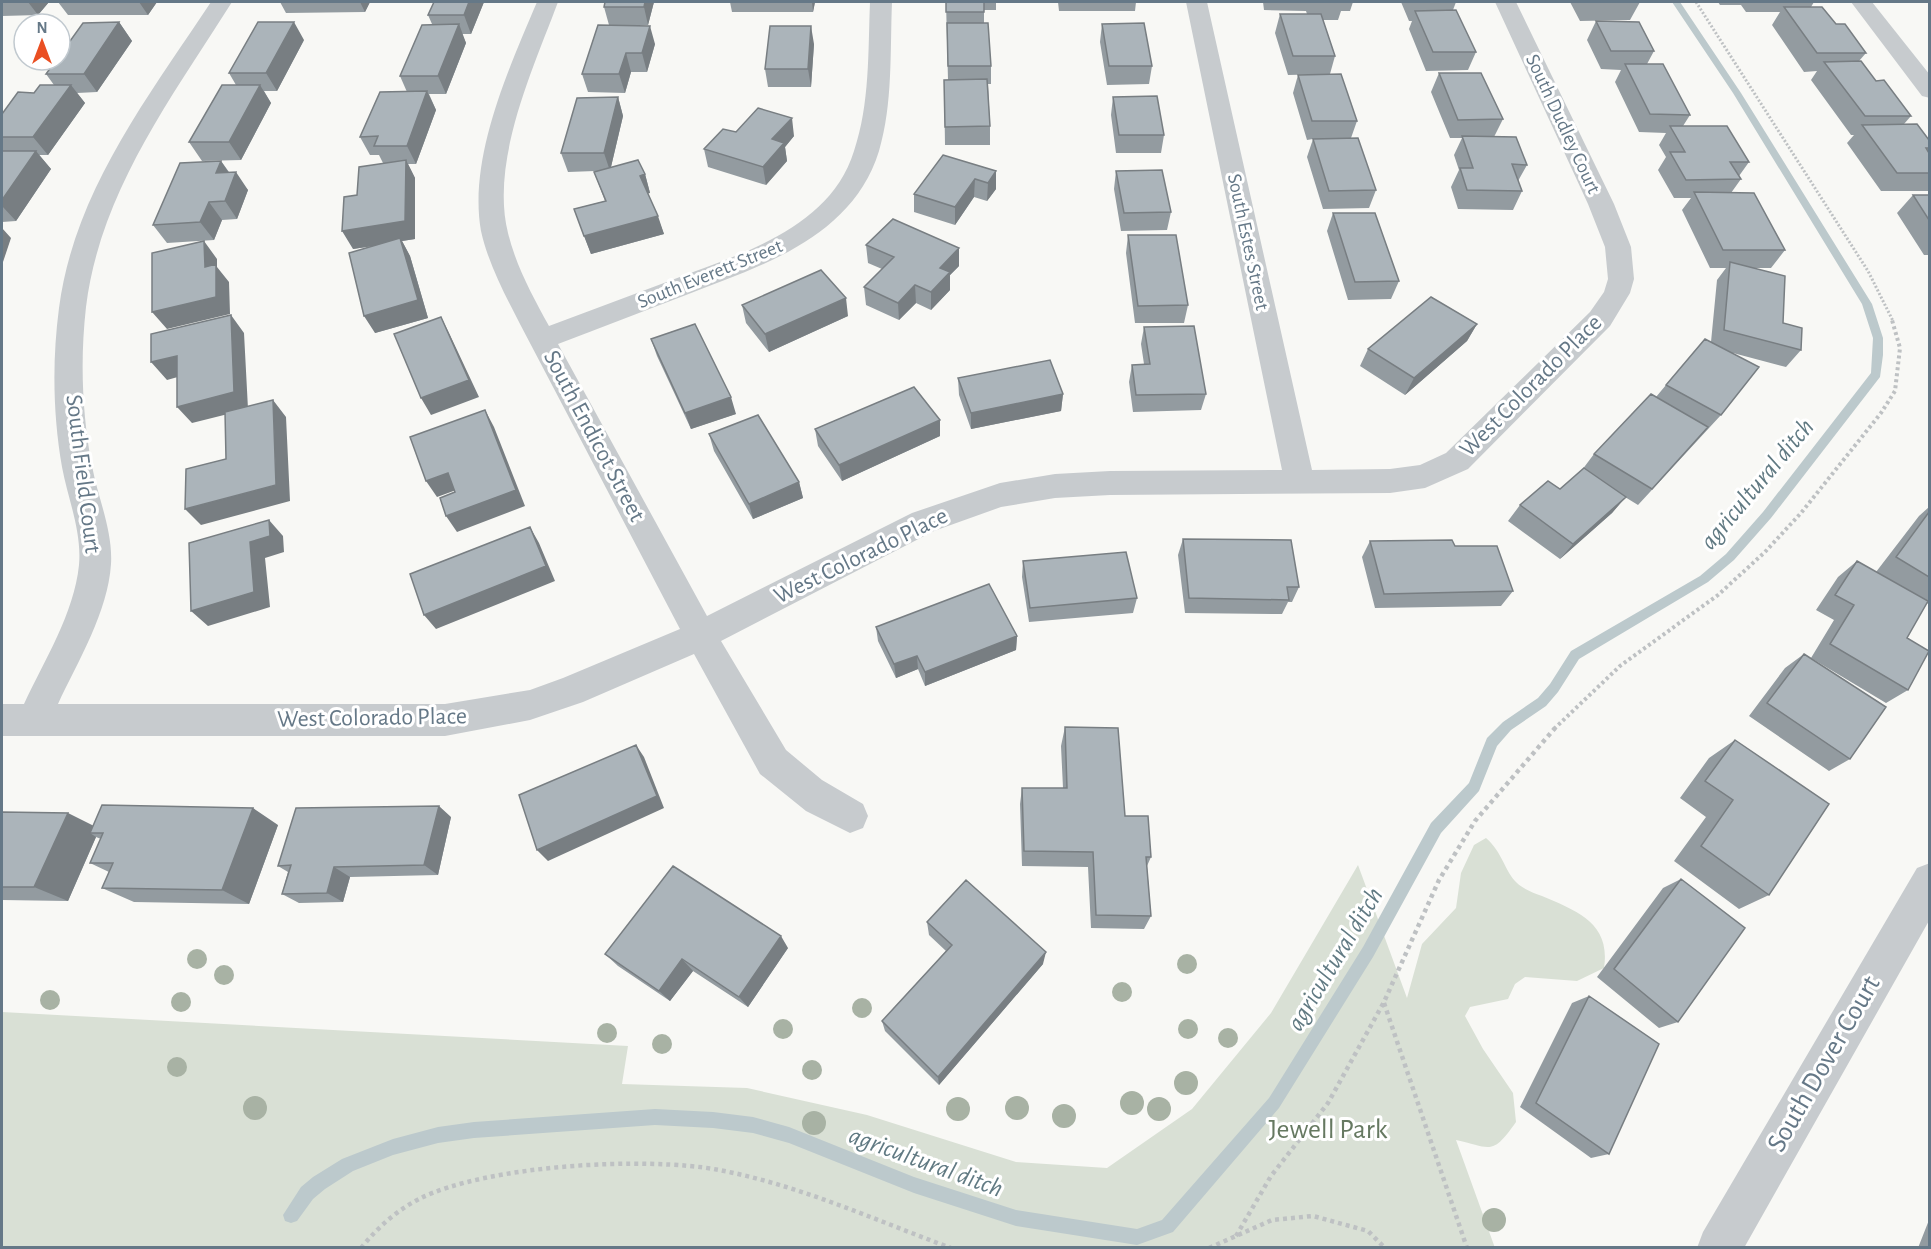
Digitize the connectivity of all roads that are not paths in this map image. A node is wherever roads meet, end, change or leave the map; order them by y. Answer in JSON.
{"nodes":[{"id":1,"x":221,"y":2,"type":"edge"},
{"id":2,"x":547,"y":2,"type":"edge"},
{"id":3,"x":881,"y":2,"type":"edge"},
{"id":4,"x":1196,"y":2,"type":"edge"},
{"id":5,"x":1505,"y":2,"type":"edge"},
{"id":6,"x":1861,"y":2,"type":"edge"},
{"id":7,"x":1929,"y":90,"type":"edge"},
{"id":8,"x":1618,"y":248,"type":"joint"},
{"id":9,"x":543,"y":339,"type":"junction"},
{"id":10,"x":1300,"y":483,"type":"junction"},
{"id":11,"x":699,"y":636,"type":"junction"},
{"id":12,"x":2,"y":720,"type":"edge"},
{"id":13,"x":34,"y":720,"type":"junction"},
{"id":14,"x":850,"y":816,"type":"dead end"},
{"id":15,"x":1929,"y":881,"type":"edge"},
{"id":16,"x":1719,"y":1248,"type":"edge"}],
"edges":[{"from":1,"to":13,"type":"street","name":"South Field Court"},
{"from":2,"to":9,"type":"street","name":"South Endicot Street"},
{"from":3,"to":9,"type":"street","name":"South Everett Street"},
{"from":4,"to":10,"type":"street","name":"South Estes Street"},
{"from":5,"to":8,"type":"street","name":"South Dudley Court"},
{"from":6,"to":7,"type":"street"},
{"from":8,"to":10,"type":"street","name":"West Colorado Place"},
{"from":9,"to":11,"type":"street","name":"South Endicot Street"},
{"from":10,"to":11,"type":"street","name":"West Colorado Place"},
{"from":11,"to":13,"type":"street","name":"West Colorado Place"},
{"from":11,"to":14,"type":"street","name":"South Endicot Street"},
{"from":12,"to":13,"type":"street","name":"West Colorado Place"},
{"from":15,"to":16,"type":"street","name":"South Dover Court"}]}
